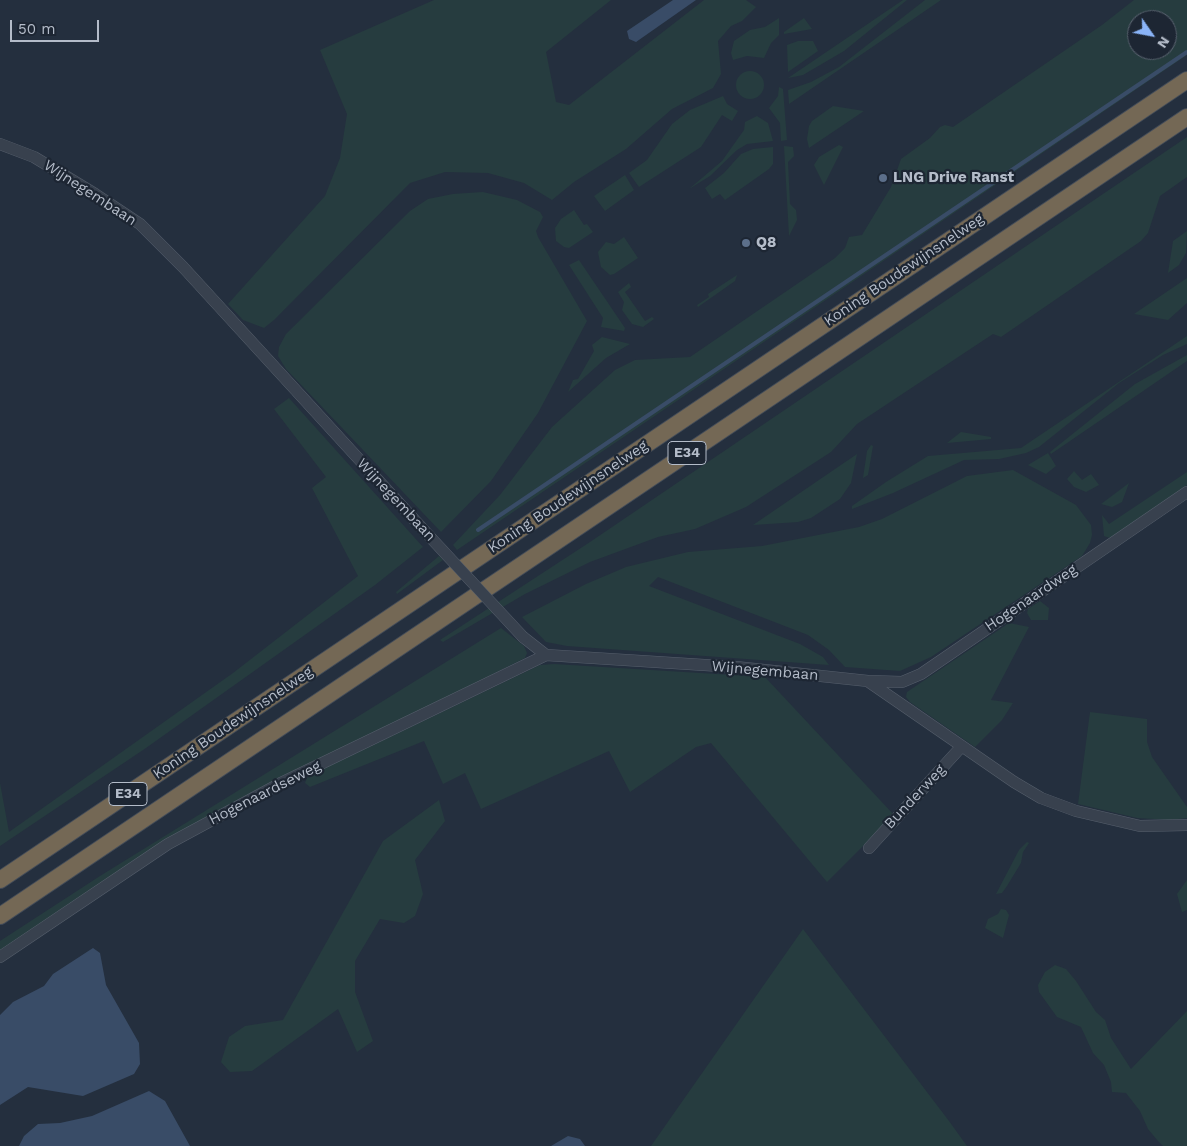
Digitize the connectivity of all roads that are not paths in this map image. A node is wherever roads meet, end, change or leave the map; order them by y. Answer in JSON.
{"nodes":[{"id":1,"x":1187,"y":80,"type":"edge"},
{"id":2,"x":1187,"y":117,"type":"edge"},
{"id":3,"x":0,"y":144,"type":"edge"},
{"id":4,"x":1187,"y":492,"type":"edge"},
{"id":5,"x":546,"y":655,"type":"junction"},
{"id":6,"x":868,"y":681,"type":"junction"},
{"id":7,"x":962,"y":746,"type":"junction"},
{"id":8,"x":1187,"y":825,"type":"edge"},
{"id":9,"x":869,"y":848,"type":"dead end"},
{"id":10,"x":0,"y":880,"type":"edge"},
{"id":11,"x":0,"y":916,"type":"edge"},
{"id":12,"x":0,"y":957,"type":"edge"}],
"edges":[{"from":1,"to":10,"type":"highway","name":"Koning Boudewijnsnelweg","number":"E34"},
{"from":2,"to":11,"type":"highway","name":"Koning Boudewijnsnelweg","number":"E34"},
{"from":3,"to":5,"type":"street","name":"Wijnegembaan","bridge":true},
{"from":4,"to":6,"type":"street","name":"Hogenaardweg"},
{"from":5,"to":6,"type":"street","name":"Wijnegembaan"},
{"from":5,"to":12,"type":"street","name":"Hogenaardseweg"},
{"from":6,"to":7,"type":"street"},
{"from":7,"to":8,"type":"street"},
{"from":7,"to":9,"type":"street","name":"Bunderweg"}]}
